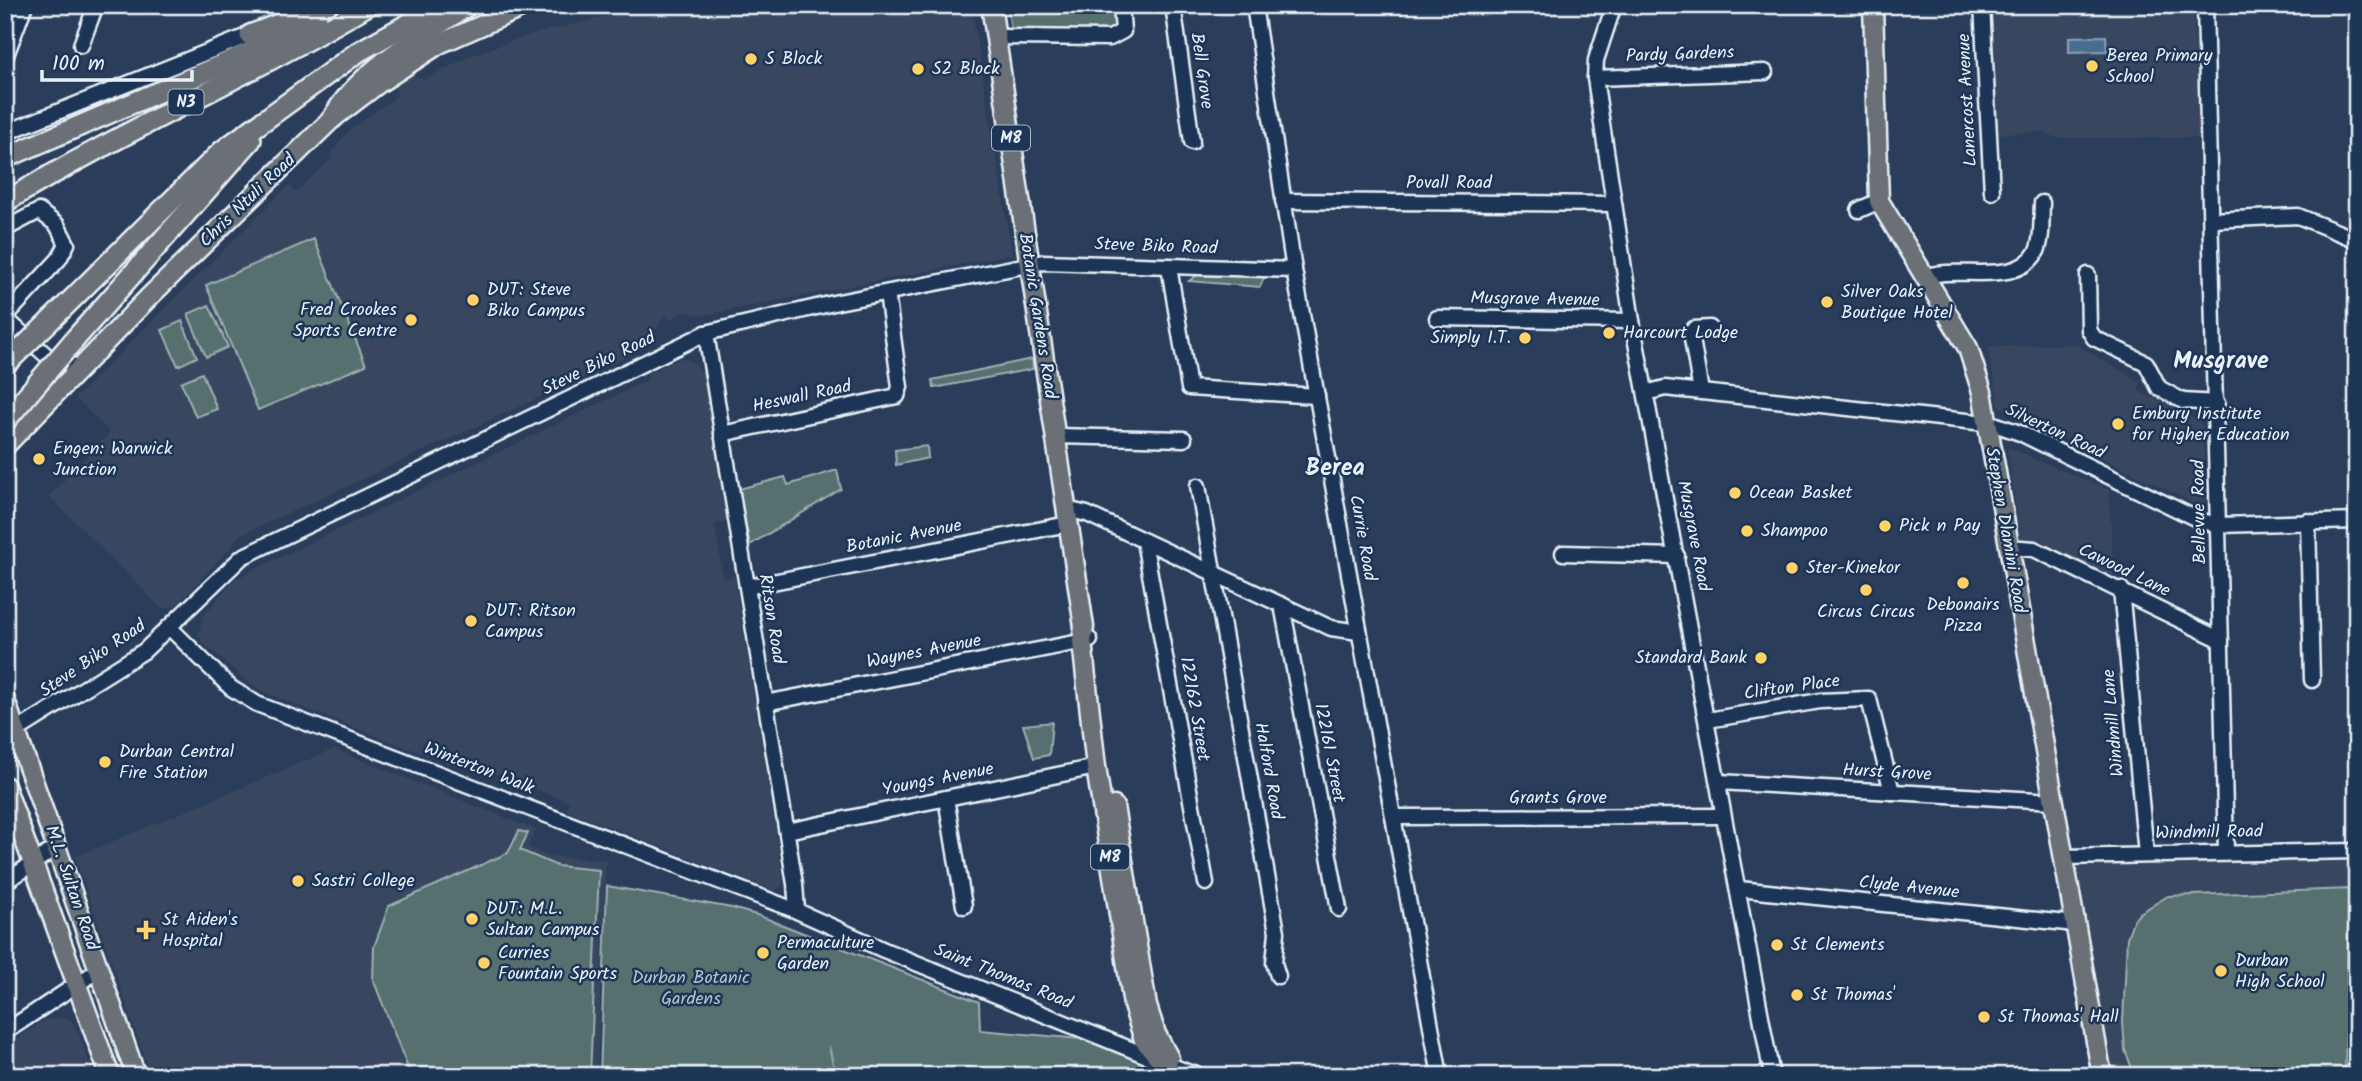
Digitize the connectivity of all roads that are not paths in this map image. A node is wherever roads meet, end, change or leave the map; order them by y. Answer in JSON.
{"nodes":[{"id":1,"x":25,"y":5,"type":"edge"},
{"id":2,"x":96,"y":5,"type":"edge"},
{"id":3,"x":311,"y":5,"type":"edge"},
{"id":4,"x":327,"y":5,"type":"edge"},
{"id":5,"x":367,"y":5,"type":"edge"},
{"id":6,"x":442,"y":5,"type":"edge"},
{"id":7,"x":468,"y":5,"type":"edge"},
{"id":8,"x":528,"y":5,"type":"edge"},
{"id":9,"x":991,"y":5,"type":"edge"},
{"id":10,"x":1121,"y":5,"type":"edge"},
{"id":11,"x":1173,"y":5,"type":"edge"},
{"id":12,"x":1254,"y":5,"type":"edge"},
{"id":13,"x":1614,"y":5,"type":"edge"},
{"id":14,"x":1873,"y":5,"type":"edge"},
{"id":15,"x":1982,"y":5,"type":"edge"},
{"id":16,"x":2205,"y":5,"type":"edge"},
{"id":17,"x":250,"y":35,"type":"junction"},
{"id":18,"x":996,"y":37,"type":"junction"},
{"id":19,"x":81,"y":46,"type":"dead end"},
{"id":20,"x":5,"y":58,"type":"edge"},
{"id":21,"x":1765,"y":72,"type":"dead end"},
{"id":22,"x":1595,"y":78,"type":"junction"},
{"id":23,"x":333,"y":118,"type":"junction"},
{"id":24,"x":263,"y":122,"type":"junction"},
{"id":25,"x":5,"y":133,"type":"edge"},
{"id":26,"x":1192,"y":142,"type":"dead end"},
{"id":27,"x":5,"y":158,"type":"edge"},
{"id":28,"x":1992,"y":192,"type":"dead end"},
{"id":29,"x":1283,"y":201,"type":"junction"},
{"id":30,"x":1879,"y":201,"type":"junction"},
{"id":31,"x":5,"y":202,"type":"edge"},
{"id":32,"x":2042,"y":203,"type":"dead end"},
{"id":33,"x":1614,"y":204,"type":"junction"},
{"id":34,"x":1859,"y":210,"type":"dead end"},
{"id":35,"x":2212,"y":220,"type":"junction"},
{"id":36,"x":5,"y":229,"type":"edge"},
{"id":37,"x":2357,"y":240,"type":"edge"},
{"id":38,"x":1029,"y":265,"type":"junction"},
{"id":39,"x":1169,"y":267,"type":"junction"},
{"id":40,"x":1294,"y":270,"type":"junction"},
{"id":41,"x":2088,"y":275,"type":"dead end"},
{"id":42,"x":1925,"y":277,"type":"junction"},
{"id":43,"x":887,"y":293,"type":"junction"},
{"id":44,"x":5,"y":317,"type":"edge"},
{"id":45,"x":1437,"y":318,"type":"dead end"},
{"id":46,"x":1632,"y":321,"type":"junction"},
{"id":47,"x":1710,"y":328,"type":"dead end"},
{"id":48,"x":706,"y":333,"type":"junction"},
{"id":49,"x":5,"y":365,"type":"edge"},
{"id":50,"x":81,"y":368,"type":"junction"},
{"id":51,"x":1701,"y":392,"type":"junction"},
{"id":52,"x":1646,"y":393,"type":"junction"},
{"id":53,"x":1317,"y":396,"type":"junction"},
{"id":54,"x":2217,"y":403,"type":"junction"},
{"id":55,"x":5,"y":421,"type":"edge"},
{"id":56,"x":1987,"y":423,"type":"junction"},
{"id":57,"x":722,"y":434,"type":"junction"},
{"id":58,"x":1055,"y":436,"type":"junction"},
{"id":59,"x":1184,"y":439,"type":"dead end"},
{"id":60,"x":5,"y":446,"type":"edge"},
{"id":61,"x":1198,"y":486,"type":"dead end"},
{"id":62,"x":1067,"y":516,"type":"junction"},
{"id":63,"x":2308,"y":521,"type":"junction"},
{"id":64,"x":2357,"y":521,"type":"edge"},
{"id":65,"x":2220,"y":525,"type":"junction"},
{"id":66,"x":1144,"y":541,"type":"junction"},
{"id":67,"x":2008,"y":547,"type":"junction"},
{"id":68,"x":1563,"y":553,"type":"dead end"},
{"id":69,"x":1677,"y":556,"type":"junction"},
{"id":70,"x":1213,"y":572,"type":"junction"},
{"id":71,"x":747,"y":587,"type":"junction"},
{"id":72,"x":2121,"y":589,"type":"junction"},
{"id":73,"x":1282,"y":605,"type":"junction"},
{"id":74,"x":169,"y":628,"type":"junction"},
{"id":75,"x":1359,"y":632,"type":"junction"},
{"id":76,"x":1085,"y":636,"type":"junction"},
{"id":77,"x":2221,"y":640,"type":"junction"},
{"id":78,"x":2312,"y":680,"type":"dead end"},
{"id":79,"x":5,"y":701,"type":"edge"},
{"id":80,"x":765,"y":703,"type":"junction"},
{"id":81,"x":1708,"y":720,"type":"junction"},
{"id":82,"x":11,"y":735,"type":"edge"},
{"id":83,"x":1096,"y":767,"type":"junction"},
{"id":84,"x":1719,"y":782,"type":"junction"},
{"id":85,"x":5,"y":786,"type":"edge"},
{"id":86,"x":1892,"y":792,"type":"junction"},
{"id":87,"x":946,"y":798,"type":"junction"},
{"id":88,"x":2053,"y":801,"type":"junction"},
{"id":89,"x":1723,"y":816,"type":"junction"},
{"id":90,"x":1394,"y":817,"type":"junction"},
{"id":91,"x":787,"y":831,"type":"junction"},
{"id":92,"x":57,"y":847,"type":"junction"},
{"id":93,"x":2226,"y":851,"type":"junction"},
{"id":94,"x":2357,"y":851,"type":"edge"},
{"id":95,"x":2146,"y":854,"type":"junction"},
{"id":96,"x":2063,"y":857,"type":"junction"},
{"id":97,"x":34,"y":862,"type":"junction"},
{"id":98,"x":5,"y":882,"type":"edge"},
{"id":99,"x":1206,"y":883,"type":"dead end"},
{"id":100,"x":1739,"y":889,"type":"junction"},
{"id":101,"x":964,"y":906,"type":"dead end"},
{"id":102,"x":1339,"y":909,"type":"dead end"},
{"id":103,"x":797,"y":911,"type":"junction"},
{"id":104,"x":2076,"y":924,"type":"junction"},
{"id":105,"x":100,"y":969,"type":"junction"},
{"id":106,"x":1278,"y":976,"type":"dead end"},
{"id":107,"x":78,"y":982,"type":"junction"},
{"id":108,"x":5,"y":1032,"type":"edge"},
{"id":109,"x":1138,"y":1044,"type":"junction"},
{"id":110,"x":1179,"y":1071,"type":"edge"},
{"id":111,"x":134,"y":1075,"type":"edge"},
{"id":112,"x":110,"y":1076,"type":"edge"},
{"id":113,"x":1440,"y":1076,"type":"edge"},
{"id":114,"x":1772,"y":1076,"type":"edge"},
{"id":115,"x":2102,"y":1076,"type":"edge"}],
"edges":[{"from":1,"to":20,"type":"street"},
{"from":2,"to":19,"type":"street"},
{"from":3,"to":17,"type":"street"},
{"from":4,"to":17,"type":"highway"},
{"from":5,"to":27,"type":"highway"},
{"from":5,"to":31,"type":"highway","number":"N3"},
{"from":6,"to":24,"type":"highway"},
{"from":7,"to":23,"type":"highway"},
{"from":8,"to":23,"type":"main road","name":"Chris Ntuli Road"},
{"from":9,"to":18,"type":"main road","name":"Botanic Gardens Road","number":"M8"},
{"from":10,"to":18,"type":"street"},
{"from":11,"to":26,"type":"street","name":"Bell Grove"},
{"from":12,"to":29,"type":"street","name":"Currie Road"},
{"from":13,"to":22,"type":"street","name":"Musgrave Road"},
{"from":14,"to":30,"type":"main road","name":"Stephen Dlamini Road"},
{"from":15,"to":28,"type":"street","name":"Lanercost Avenue"},
{"from":16,"to":35,"type":"street","name":"Bellevue Road"},
{"from":17,"to":25,"type":"street"},
{"from":18,"to":38,"type":"main road","name":"Botanic Gardens Road","number":"M8"},
{"from":21,"to":22,"type":"street","name":"Pardy Gardens"},
{"from":22,"to":33,"type":"street","name":"Musgrave Road"},
{"from":23,"to":50,"type":"main road","name":"Chris Ntuli Road"},
{"from":24,"to":49,"type":"highway","bridge":true},
{"from":24,"to":55,"type":"highway","bridge":true},
{"from":29,"to":33,"type":"street","name":"Povall Road"},
{"from":29,"to":40,"type":"street","name":"Currie Road"},
{"from":30,"to":34,"type":"street"},
{"from":30,"to":42,"type":"main road","name":"Stephen Dlamini Road"},
{"from":32,"to":42,"type":"street"},
{"from":33,"to":46,"type":"street","name":"Musgrave Road"},
{"from":35,"to":37,"type":"street"},
{"from":35,"to":54,"type":"street","name":"Bellevue Road"},
{"from":36,"to":44,"type":"street"},
{"from":38,"to":39,"type":"street","name":"Steve Biko Road"},
{"from":38,"to":43,"type":"street","name":"Steve Biko Road"},
{"from":38,"to":58,"type":"main road","name":"Botanic Gardens Road","number":"M8"},
{"from":39,"to":40,"type":"street","name":"Steve Biko Road"},
{"from":39,"to":53,"type":"street"},
{"from":40,"to":53,"type":"street","name":"Currie Road"},
{"from":41,"to":54,"type":"street"},
{"from":42,"to":56,"type":"main road","name":"Stephen Dlamini Road"},
{"from":43,"to":48,"type":"street","name":"Steve Biko Road"},
{"from":43,"to":57,"type":"street","name":"Heswall Road"},
{"from":44,"to":50,"type":"street"},
{"from":45,"to":46,"type":"street","name":"Musgrave Avenue"},
{"from":46,"to":52,"type":"street","name":"Musgrave Road"},
{"from":47,"to":51,"type":"street"},
{"from":48,"to":57,"type":"street","name":"Ritson Road"},
{"from":48,"to":74,"type":"street","name":"Steve Biko Road"},
{"from":50,"to":60,"type":"main road","name":"Chris Ntuli Road"},
{"from":51,"to":52,"type":"street","name":"Silverton Road"},
{"from":51,"to":56,"type":"street","name":"Silverton Road"},
{"from":52,"to":69,"type":"street","name":"Musgrave Road"},
{"from":53,"to":75,"type":"street","name":"Currie Road"},
{"from":54,"to":65,"type":"street","name":"Bellevue Road"},
{"from":56,"to":65,"type":"street","name":"Silverton Road"},
{"from":56,"to":67,"type":"main road","name":"Stephen Dlamini Road"},
{"from":57,"to":71,"type":"street","name":"Ritson Road"},
{"from":58,"to":59,"type":"street"},
{"from":58,"to":62,"type":"main road","name":"Botanic Gardens Road","number":"M8"},
{"from":61,"to":70,"type":"street","name":"Halford Road"},
{"from":62,"to":66,"type":"street","name":"Botanic Avenue"},
{"from":62,"to":71,"type":"street","name":"Botanic Avenue"},
{"from":62,"to":76,"type":"main road","name":"Botanic Gardens Road","number":"M8"},
{"from":63,"to":64,"type":"street","name":"Silverton Road"},
{"from":63,"to":65,"type":"street","name":"Silverton Road"},
{"from":63,"to":78,"type":"street"},
{"from":65,"to":77,"type":"street","name":"Bellevue Road"},
{"from":66,"to":70,"type":"street","name":"Botanic Avenue"},
{"from":66,"to":99,"type":"street","name":"122162 Street"},
{"from":67,"to":72,"type":"street","name":"Cawood Lane"},
{"from":67,"to":88,"type":"main road","name":"Stephen Dlamini Road"},
{"from":68,"to":69,"type":"street"},
{"from":69,"to":81,"type":"street","name":"Musgrave Road"},
{"from":70,"to":73,"type":"street","name":"Botanic Avenue"},
{"from":70,"to":106,"type":"street","name":"Halford Road"},
{"from":71,"to":80,"type":"street","name":"Ritson Road"},
{"from":72,"to":77,"type":"street","name":"Cawood Lane"},
{"from":72,"to":95,"type":"street","name":"Windmill Lane"},
{"from":73,"to":75,"type":"street","name":"Botanic Avenue"},
{"from":73,"to":102,"type":"street","name":"122161 Street"},
{"from":74,"to":82,"type":"street","name":"Steve Biko Road"},
{"from":74,"to":103,"type":"street","name":"Winterton Walk"},
{"from":75,"to":90,"type":"street","name":"Currie Road"},
{"from":76,"to":80,"type":"street","name":"Waynes Avenue"},
{"from":76,"to":83,"type":"main road","name":"Botanic Gardens Road","number":"M8"},
{"from":76,"to":110,"type":"main road","name":"Botanic Gardens Road","number":"M8"},
{"from":77,"to":93,"type":"street","name":"Bellevue Road"},
{"from":79,"to":82,"type":"main road","name":"M.L. Sultan Road"},
{"from":80,"to":91,"type":"street","name":"Ritson Road"},
{"from":81,"to":84,"type":"street","name":"Musgrave Road"},
{"from":81,"to":86,"type":"street","name":"Clifton Place"},
{"from":82,"to":92,"type":"main road","name":"M.L. Sultan Road"},
{"from":83,"to":87,"type":"street","name":"Youngs Avenue"},
{"from":83,"to":109,"type":"main road","name":"Botanic Gardens Road","number":"M8"},
{"from":84,"to":86,"type":"street","name":"Hurst Grove"},
{"from":84,"to":89,"type":"street","name":"Musgrave Road"},
{"from":85,"to":97,"type":"main road","name":"M.L. Sultan Road"},
{"from":86,"to":88,"type":"street","name":"Hurst Grove"},
{"from":87,"to":91,"type":"street","name":"Youngs Avenue"},
{"from":87,"to":101,"type":"street"},
{"from":88,"to":96,"type":"main road","name":"Stephen Dlamini Road"},
{"from":89,"to":90,"type":"street","name":"Grants Grove"},
{"from":89,"to":100,"type":"street","name":"Musgrave Road"},
{"from":90,"to":113,"type":"street","name":"Currie Road"},
{"from":91,"to":103,"type":"street","name":"Ritson Road"},
{"from":92,"to":97,"type":"street"},
{"from":92,"to":105,"type":"main road","name":"M.L. Sultan Road"},
{"from":93,"to":94,"type":"street","name":"Windmill Road"},
{"from":93,"to":95,"type":"street","name":"Windmill Road"},
{"from":95,"to":96,"type":"street","name":"Windmill Road"},
{"from":96,"to":104,"type":"main road","name":"Stephen Dlamini Road"},
{"from":97,"to":98,"type":"street"},
{"from":97,"to":107,"type":"main road","name":"M.L. Sultan Road"},
{"from":100,"to":104,"type":"street","name":"Clyde Avenue"},
{"from":100,"to":114,"type":"street","name":"Musgrave Road"},
{"from":103,"to":109,"type":"street","name":"Saint Thomas Road"},
{"from":104,"to":115,"type":"main road","name":"Stephen Dlamini Road"},
{"from":105,"to":107,"type":"street"},
{"from":105,"to":111,"type":"main road","name":"M.L. Sultan Road"},
{"from":107,"to":108,"type":"street"},
{"from":107,"to":112,"type":"main road","name":"M.L. Sultan Road"},
{"from":109,"to":110,"type":"main road","name":"Botanic Gardens Road","number":"M8"}]}
